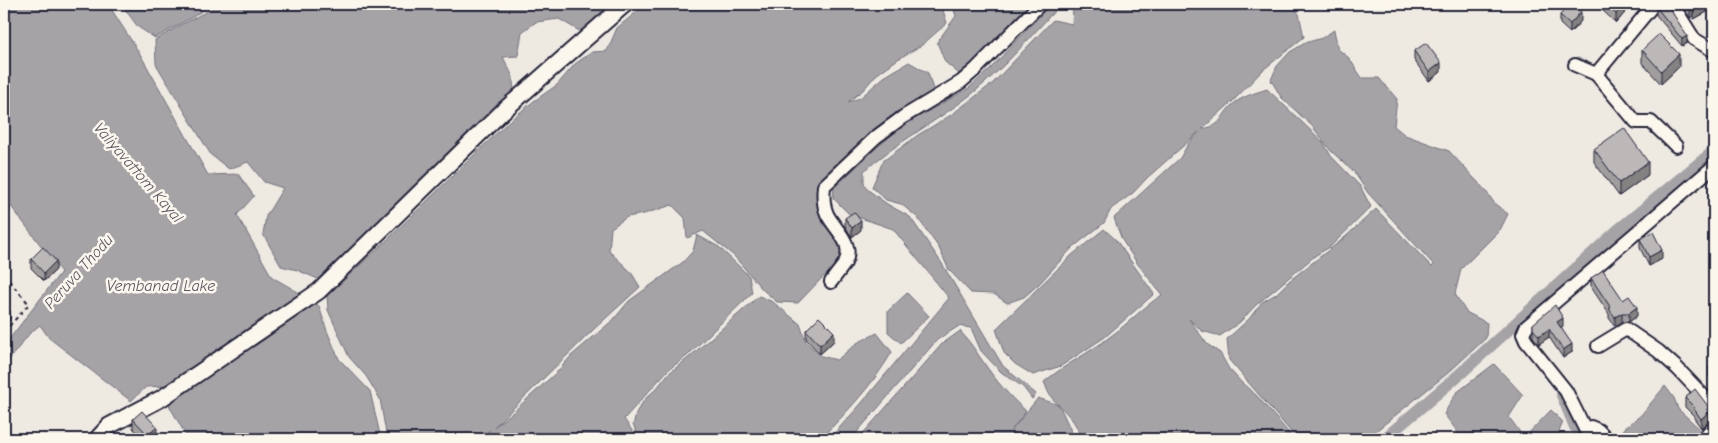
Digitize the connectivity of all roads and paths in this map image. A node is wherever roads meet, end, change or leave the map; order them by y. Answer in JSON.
{"nodes":[{"id":1,"x":625,"y":4,"type":"edge"},
{"id":2,"x":1040,"y":4,"type":"edge"},
{"id":3,"x":1654,"y":4,"type":"edge"},
{"id":4,"x":1672,"y":4,"type":"edge"},
{"id":5,"x":1714,"y":51,"type":"edge"},
{"id":6,"x":1575,"y":65,"type":"dead end"},
{"id":7,"x":1596,"y":74,"type":"junction"},
{"id":8,"x":1676,"y":146,"type":"dead end"},
{"id":9,"x":1714,"y":166,"type":"edge"},
{"id":10,"x":4,"y":275,"type":"edge"},
{"id":11,"x":831,"y":282,"type":"dead end"},
{"id":12,"x":4,"y":332,"type":"edge"},
{"id":13,"x":1598,"y":346,"type":"dead end"},
{"id":14,"x":1714,"y":407,"type":"edge"},
{"id":15,"x":1714,"y":426,"type":"edge"},
{"id":16,"x":97,"y":439,"type":"edge"},
{"id":17,"x":1607,"y":439,"type":"edge"},
{"id":18,"x":1703,"y":439,"type":"edge"}],
"edges":[{"from":1,"to":16,"type":"street"},
{"from":2,"to":11,"type":"street"},
{"from":3,"to":7,"type":"street"},
{"from":4,"to":5,"type":"street"},
{"from":6,"to":7,"type":"street"},
{"from":7,"to":8,"type":"street"},
{"from":9,"to":17,"type":"street"},
{"from":10,"to":12,"type":"path"},
{"from":13,"to":14,"type":"street"},
{"from":15,"to":18,"type":"street"}]}
